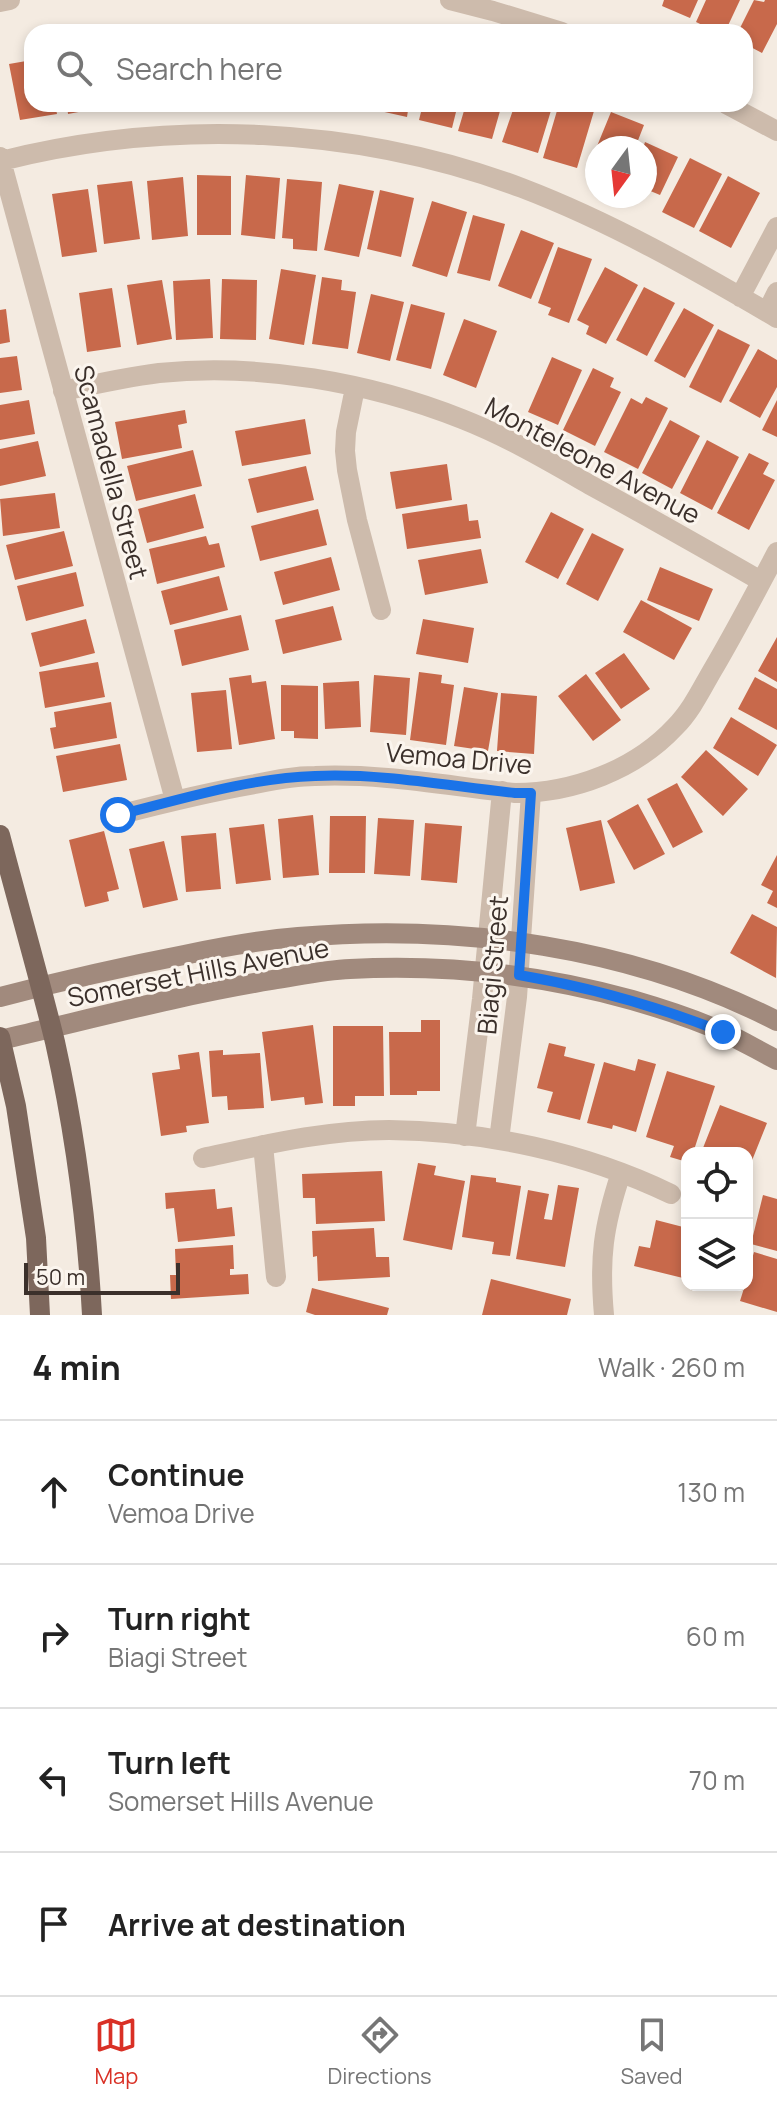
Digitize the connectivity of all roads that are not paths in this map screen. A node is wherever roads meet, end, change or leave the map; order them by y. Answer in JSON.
{"nodes":[{"id":1,"x":10,"y":0,"type":"edge"},
{"id":2,"x":450,"y":0,"type":"edge"},
{"id":3,"x":0,"y":2,"type":"edge"},
{"id":4,"x":536,"y":24,"type":"edge"},
{"id":5,"x":741,"y":112,"type":"edge"},
{"id":6,"x":777,"y":131,"type":"edge"},
{"id":7,"x":0,"y":159,"type":"edge"},
{"id":8,"x":777,"y":227,"type":"edge"},
{"id":9,"x":777,"y":292,"type":"edge"},
{"id":10,"x":740,"y":297,"type":"junction"},
{"id":11,"x":772,"y":315,"type":"edge"},
{"id":12,"x":355,"y":388,"type":"junction"},
{"id":13,"x":63,"y":391,"type":"junction"},
{"id":14,"x":777,"y":552,"type":"edge"},
{"id":15,"x":761,"y":581,"type":"junction"},
{"id":16,"x":381,"y":610,"type":"dead end"},
{"id":17,"x":502,"y":791,"type":"junction"},
{"id":18,"x":531,"y":793,"type":"junction"},
{"id":19,"x":175,"y":800,"type":"junction"},
{"id":20,"x":118,"y":815,"type":"dead end"},
{"id":21,"x":0,"y":835,"type":"edge"},
{"id":22,"x":487,"y":939,"type":"junction"},
{"id":23,"x":521,"y":942,"type":"junction"},
{"id":24,"x":484,"y":971,"type":"junction"},
{"id":25,"x":519,"y":975,"type":"junction"},
{"id":26,"x":40,"y":986,"type":"junction"},
{"id":27,"x":0,"y":997,"type":"edge"},
{"id":28,"x":777,"y":1021,"type":"edge"},
{"id":29,"x":51,"y":1028,"type":"junction"},
{"id":30,"x":0,"y":1039,"type":"edge"},
{"id":31,"x":777,"y":1060,"type":"edge"},
{"id":32,"x":465,"y":1136,"type":"junction"},
{"id":33,"x":499,"y":1140,"type":"junction"},
{"id":34,"x":263,"y":1145,"type":"junction"},
{"id":35,"x":203,"y":1158,"type":"dead end"},
{"id":36,"x":621,"y":1173,"type":"junction"},
{"id":37,"x":671,"y":1194,"type":"dead end"},
{"id":38,"x":276,"y":1277,"type":"dead end"},
{"id":39,"x":40,"y":1315,"type":"edge"},
{"id":40,"x":92,"y":1315,"type":"edge"},
{"id":41,"x":604,"y":1315,"type":"edge"}],
"edges":[{"from":1,"to":3,"type":"street"},
{"from":2,"to":4,"type":"street"},
{"from":5,"to":6,"type":"street"},
{"from":7,"to":10,"type":"street"},
{"from":7,"to":13,"type":"street","name":"Scamadella Street"},
{"from":8,"to":10,"type":"street"},
{"from":9,"to":11,"type":"street"},
{"from":10,"to":11,"type":"street"},
{"from":12,"to":13,"type":"street","name":"Monteleone Avenue"},
{"from":12,"to":15,"type":"street","name":"Monteleone Avenue"},
{"from":12,"to":16,"type":"street"},
{"from":13,"to":19,"type":"street","name":"Scamadella Street"},
{"from":14,"to":15,"type":"street","name":"Vemoa Drive"},
{"from":15,"to":18,"type":"street","name":"Vemoa Drive"},
{"from":17,"to":18,"type":"street","name":"Vemoa Drive"},
{"from":17,"to":19,"type":"street","name":"Vemoa Drive"},
{"from":17,"to":22,"type":"street","name":"Biagi Street"},
{"from":18,"to":23,"type":"street","name":"Biagi Street"},
{"from":19,"to":20,"type":"street","name":"Vemoa Drive"},
{"from":21,"to":26,"type":"main road"},
{"from":22,"to":23,"type":"main road","name":"Somerset Hills Avenue"},
{"from":22,"to":24,"type":"street","name":"Biagi Street"},
{"from":22,"to":26,"type":"main road","name":"Somerset Hills Avenue"},
{"from":23,"to":25,"type":"street","name":"Biagi Street"},
{"from":23,"to":28,"type":"main road","name":"Somerset Hills Avenue"},
{"from":24,"to":25,"type":"main road","name":"Somerset Hills Avenue"},
{"from":24,"to":29,"type":"main road","name":"Somerset Hills Avenue"},
{"from":24,"to":32,"type":"street","name":"Biagi Street"},
{"from":25,"to":31,"type":"main road","name":"Somerset Hills Avenue"},
{"from":25,"to":33,"type":"street","name":"Biagi Street"},
{"from":26,"to":27,"type":"main road","name":"Somerset Hills Avenue"},
{"from":26,"to":29,"type":"main road"},
{"from":29,"to":30,"type":"main road","name":"Somerset Hills Avenue"},
{"from":29,"to":40,"type":"main road"},
{"from":30,"to":39,"type":"main road"},
{"from":32,"to":33,"type":"street"},
{"from":32,"to":34,"type":"street"},
{"from":33,"to":36,"type":"street"},
{"from":34,"to":35,"type":"street"},
{"from":34,"to":38,"type":"street"},
{"from":36,"to":37,"type":"street"},
{"from":36,"to":41,"type":"street"}]}
